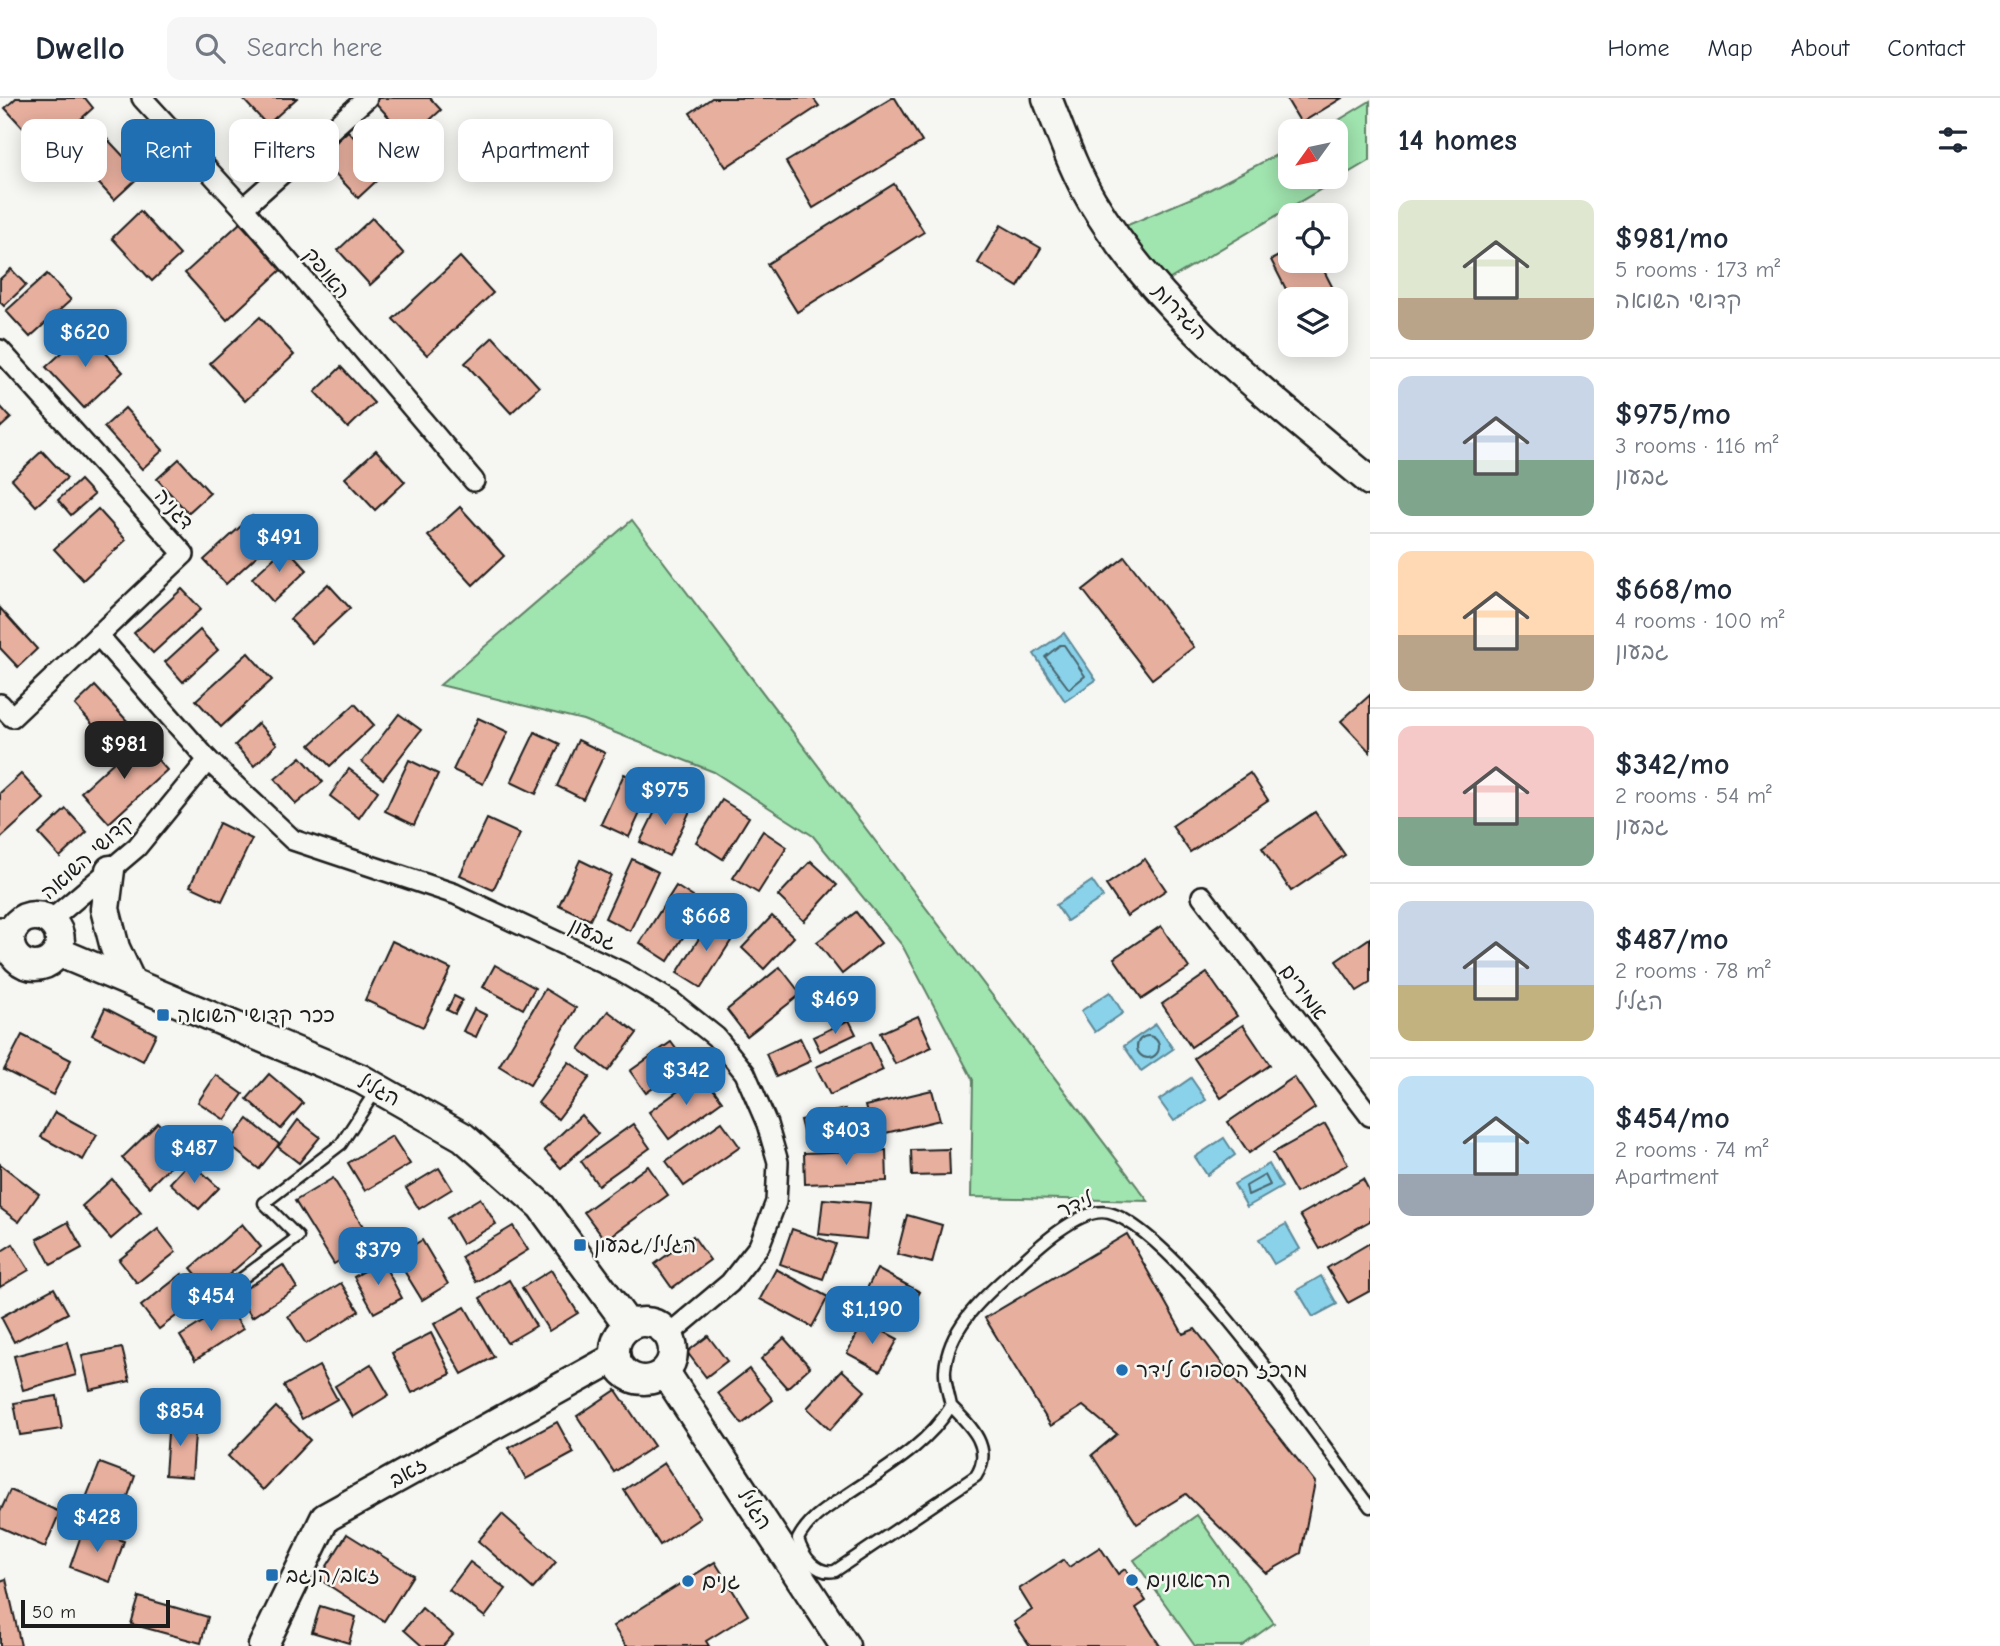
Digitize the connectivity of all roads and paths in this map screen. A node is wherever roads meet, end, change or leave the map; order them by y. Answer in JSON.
{"nodes":[{"id":1,"x":142,"y":98,"type":"edge"},
{"id":2,"x":367,"y":98,"type":"edge"},
{"id":3,"x":1047,"y":98,"type":"edge"},
{"id":4,"x":243,"y":208,"type":"junction"},
{"id":5,"x":0,"y":350,"type":"edge"},
{"id":6,"x":474,"y":481,"type":"dead end"},
{"id":7,"x":1370,"y":481,"type":"edge"},
{"id":8,"x":98,"y":635,"type":"junction"},
{"id":9,"x":6,"y":710,"type":"edge"},
{"id":10,"x":208,"y":760,"type":"junction"},
{"id":11,"x":110,"y":870,"type":"junction"},
{"id":12,"x":1202,"y":897,"type":"dead end"},
{"id":13,"x":51,"y":920,"type":"junction"},
{"id":14,"x":6,"y":930,"type":"edge"},
{"id":15,"x":58,"y":952,"type":"junction"},
{"id":16,"x":10,"y":967,"type":"edge"},
{"id":17,"x":130,"y":980,"type":"junction"},
{"id":18,"x":377,"y":1088,"type":"junction"},
{"id":19,"x":1370,"y":1116,"type":"edge"},
{"id":20,"x":237,"y":1282,"type":"dead end"},
{"id":21,"x":629,"y":1326,"type":"junction"},
{"id":22,"x":667,"y":1335,"type":"junction"},
{"id":23,"x":616,"y":1357,"type":"junction"},
{"id":24,"x":657,"y":1376,"type":"junction"},
{"id":25,"x":951,"y":1406,"type":"junction"},
{"id":26,"x":1370,"y":1507,"type":"edge"},
{"id":27,"x":263,"y":1646,"type":"edge"},
{"id":28,"x":825,"y":1646,"type":"edge"},
{"id":29,"x":845,"y":1646,"type":"edge"}],
"edges":[{"from":1,"to":4,"type":"street","name":"האופק"},
{"from":2,"to":4,"type":"street"},
{"from":3,"to":7,"type":"street","name":"הגדרות"},
{"from":4,"to":6,"type":"street","name":"האופק"},
{"from":5,"to":8,"type":"street","name":"דגניה"},
{"from":8,"to":9,"type":"street","name":"דגניה"},
{"from":8,"to":10,"type":"street"},
{"from":10,"to":11,"type":"street","name":"קדושי השואה"},
{"from":10,"to":22,"type":"street","name":"גבעון"},
{"from":11,"to":13,"type":"street","name":"קדושי השואה"},
{"from":11,"to":17,"type":"street"},
{"from":12,"to":19,"type":"street","name":"אמירים"},
{"from":13,"to":14,"type":"street"},
{"from":13,"to":15,"type":"street"},
{"from":14,"to":16,"type":"street"},
{"from":15,"to":16,"type":"street"},
{"from":15,"to":17,"type":"street","name":"הגליל"},
{"from":17,"to":18,"type":"street","name":"הגליל"},
{"from":18,"to":20,"type":"lane"},
{"from":18,"to":21,"type":"street","name":"הגליל"},
{"from":21,"to":22,"type":"street"},
{"from":21,"to":23,"type":"street"},
{"from":22,"to":24,"type":"street"},
{"from":23,"to":24,"type":"street"},
{"from":23,"to":27,"type":"street","name":"זאב"},
{"from":24,"to":28,"type":"street","name":"הגליל"},
{"from":24,"to":29,"type":"street","name":"הגליל"},
{"from":25,"to":25,"type":"lane"},
{"from":25,"to":26,"type":"lane","name":"לידר"}]}
